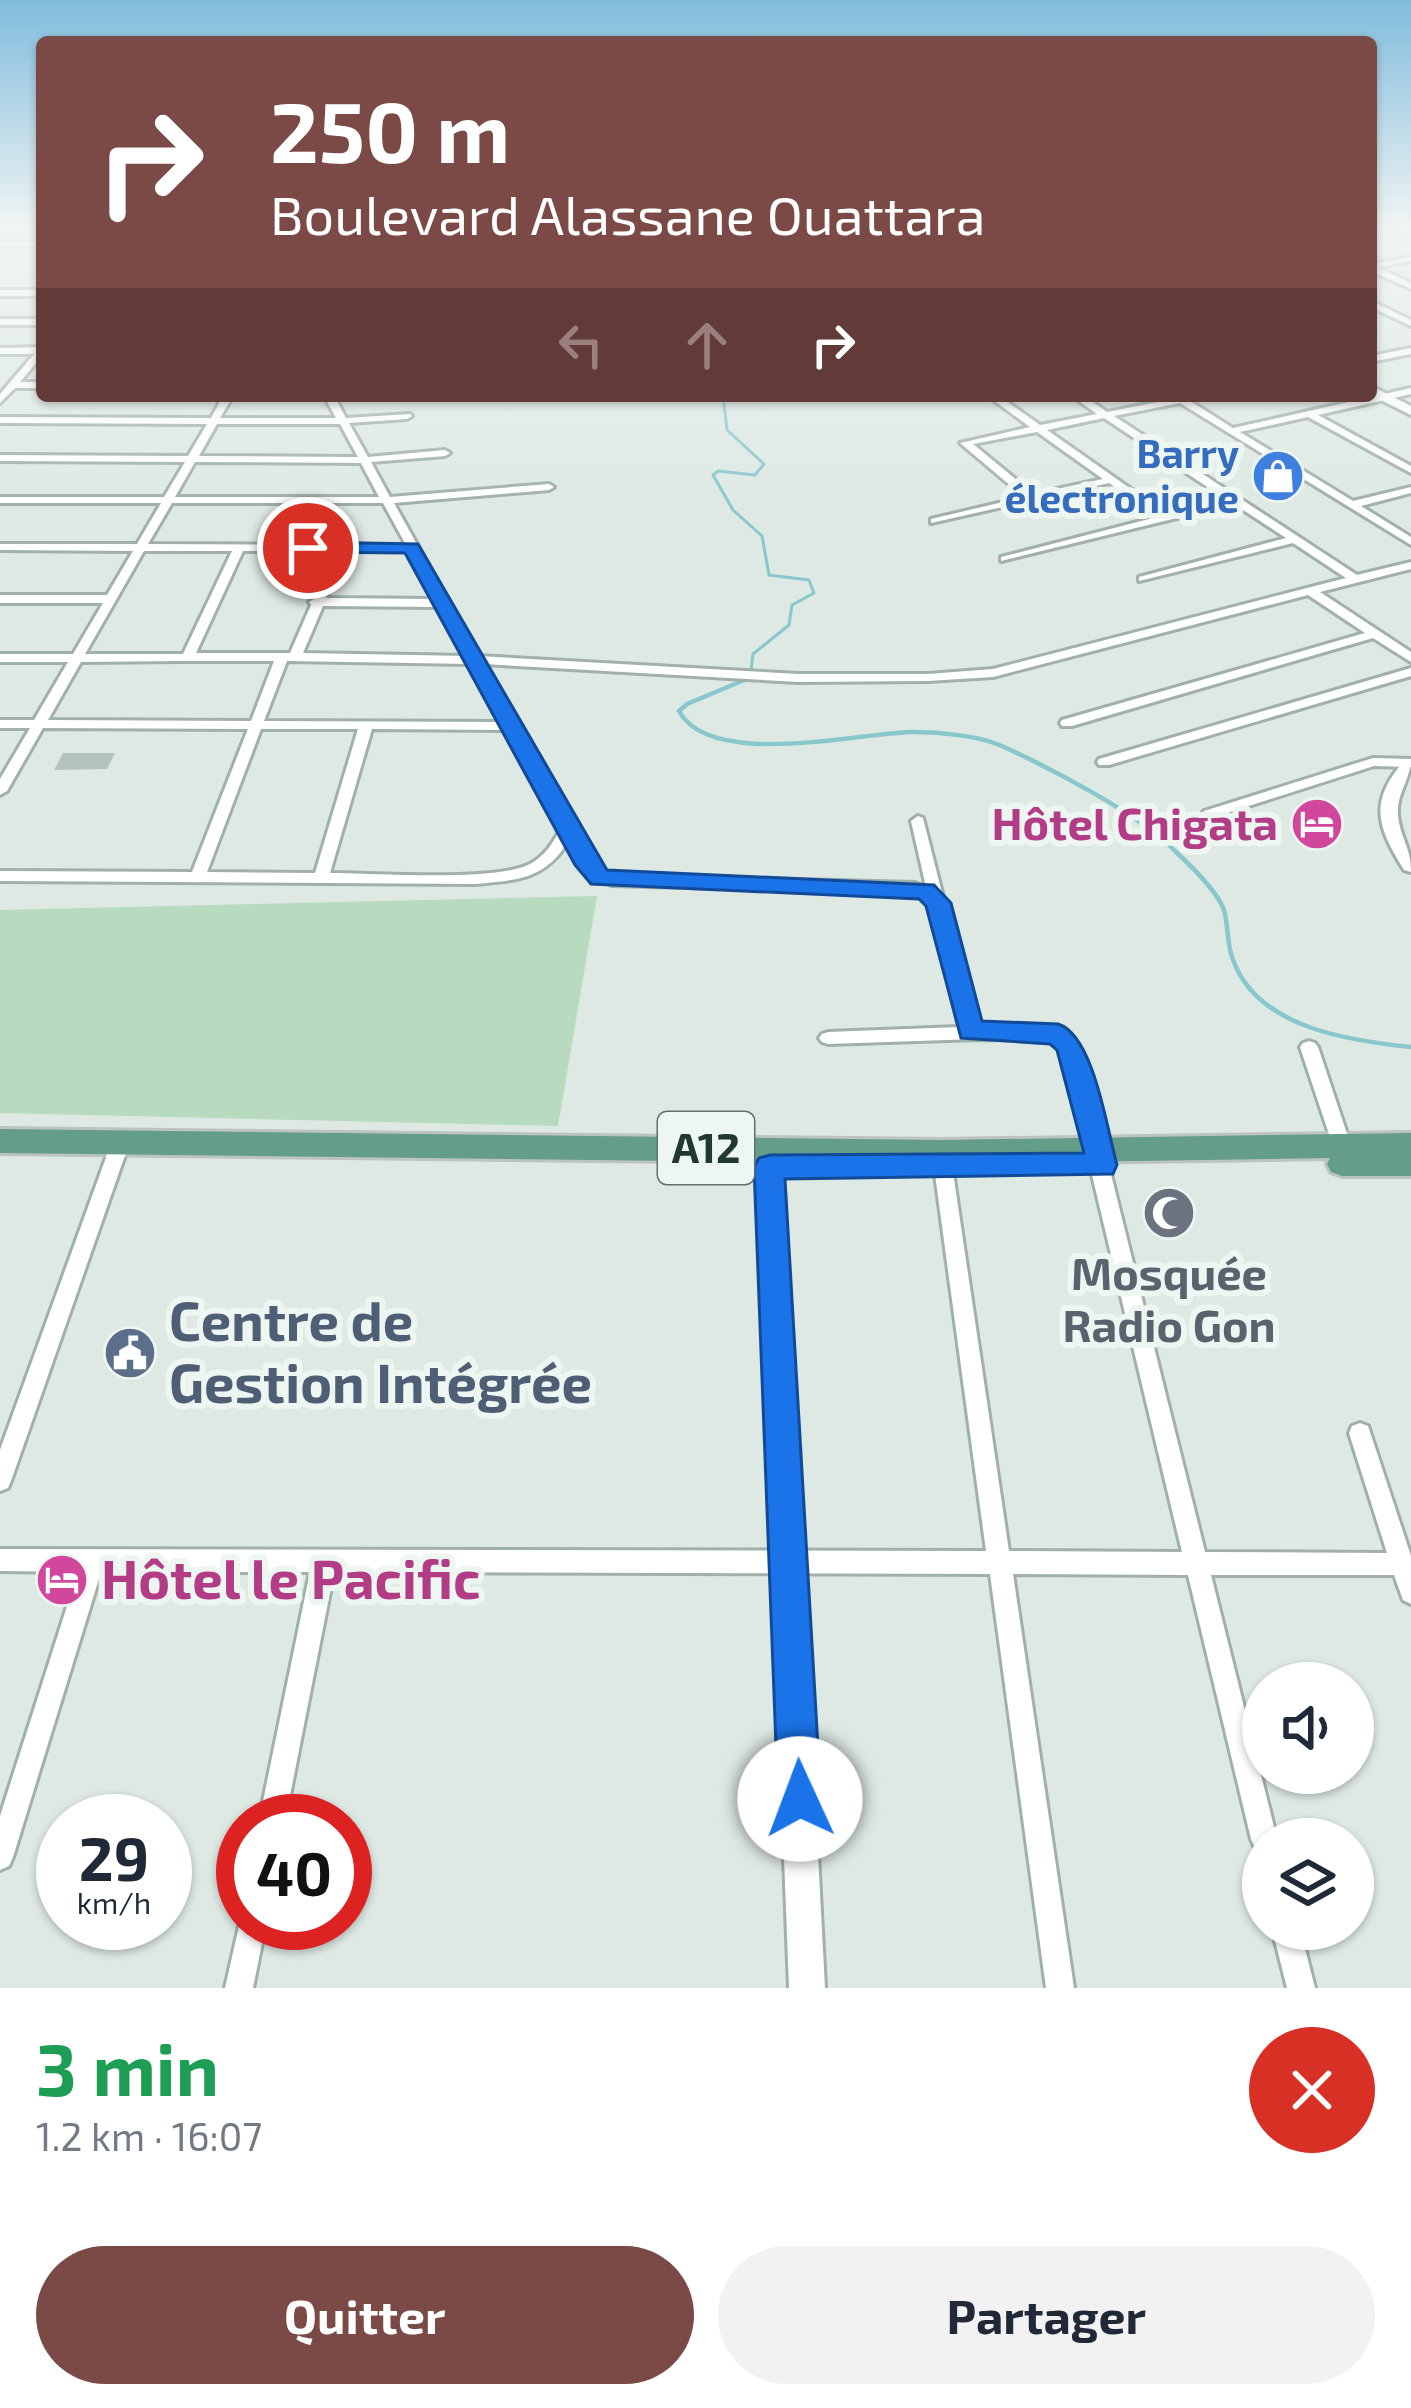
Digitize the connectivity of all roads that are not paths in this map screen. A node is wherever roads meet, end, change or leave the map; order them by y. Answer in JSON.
{"nodes":[{"id":1,"x":0,"y":322,"type":"edge"},
{"id":2,"x":36,"y":322,"type":"edge"},
{"id":3,"x":1377,"y":345,"type":"edge"},
{"id":4,"x":0,"y":351,"type":"edge"},
{"id":5,"x":36,"y":351,"type":"edge"},
{"id":6,"x":1411,"y":351,"type":"edge"},
{"id":7,"x":1396,"y":354,"type":"junction"},
{"id":8,"x":36,"y":358,"type":"edge"},
{"id":9,"x":1377,"y":358,"type":"edge"},
{"id":10,"x":14,"y":385,"type":"junction"},
{"id":11,"x":36,"y":385,"type":"edge"},
{"id":12,"x":1379,"y":392,"type":"edge"},
{"id":13,"x":1411,"y":392,"type":"edge"},
{"id":14,"x":0,"y":400,"type":"edge"},
{"id":15,"x":224,"y":402,"type":"edge"},
{"id":16,"x":332,"y":402,"type":"edge"},
{"id":17,"x":1001,"y":402,"type":"edge"},
{"id":18,"x":1086,"y":402,"type":"edge"},
{"id":19,"x":1162,"y":402,"type":"edge"},
{"id":20,"x":1186,"y":402,"type":"edge"},
{"id":21,"x":1348,"y":402,"type":"edge"},
{"id":22,"x":1411,"y":409,"type":"edge"},
{"id":23,"x":1310,"y":414,"type":"junction"},
{"id":24,"x":1106,"y":415,"type":"junction"},
{"id":25,"x":406,"y":416,"type":"dead end"},
{"id":26,"x":0,"y":419,"type":"edge"},
{"id":27,"x":214,"y":420,"type":"junction"},
{"id":28,"x":342,"y":421,"type":"junction"},
{"id":29,"x":1039,"y":429,"type":"junction"},
{"id":30,"x":1231,"y":430,"type":"junction"},
{"id":31,"x":445,"y":453,"type":"dead end"},
{"id":32,"x":0,"y":458,"type":"edge"},
{"id":33,"x":193,"y":458,"type":"junction"},
{"id":34,"x":364,"y":460,"type":"junction"},
{"id":35,"x":1411,"y":470,"type":"edge"},
{"id":36,"x":1110,"y":480,"type":"junction"},
{"id":37,"x":549,"y":487,"type":"dead end"},
{"id":38,"x":1411,"y":490,"type":"edge"},
{"id":39,"x":1031,"y":497,"type":"junction"},
{"id":40,"x":0,"y":500,"type":"edge"},
{"id":41,"x":168,"y":500,"type":"junction"},
{"id":42,"x":385,"y":500,"type":"junction"},
{"id":43,"x":1235,"y":501,"type":"junction"},
{"id":44,"x":1352,"y":505,"type":"junction"},
{"id":45,"x":1165,"y":518,"type":"junction"},
{"id":46,"x":935,"y":520,"type":"dead end"},
{"id":47,"x":1296,"y":539,"type":"junction"},
{"id":48,"x":1411,"y":542,"type":"edge"},
{"id":49,"x":0,"y":547,"type":"edge"},
{"id":50,"x":141,"y":547,"type":"junction"},
{"id":51,"x":239,"y":548,"type":"junction"},
{"id":52,"x":341,"y":548,"type":"junction"},
{"id":53,"x":412,"y":548,"type":"junction"},
{"id":54,"x":1005,"y":559,"type":"dead end"},
{"id":55,"x":1411,"y":565,"type":"edge"},
{"id":56,"x":1143,"y":579,"type":"dead end"},
{"id":57,"x":1355,"y":579,"type":"junction"},
{"id":58,"x":1310,"y":591,"type":"junction"},
{"id":59,"x":0,"y":599,"type":"edge"},
{"id":60,"x":110,"y":599,"type":"junction"},
{"id":61,"x":315,"y":602,"type":"junction"},
{"id":62,"x":442,"y":602,"type":"junction"},
{"id":63,"x":1374,"y":634,"type":"junction"},
{"id":64,"x":0,"y":658,"type":"edge"},
{"id":65,"x":76,"y":658,"type":"junction"},
{"id":66,"x":1411,"y":658,"type":"edge"},
{"id":67,"x":187,"y":659,"type":"junction"},
{"id":68,"x":288,"y":659,"type":"junction"},
{"id":69,"x":474,"y":660,"type":"junction"},
{"id":70,"x":1411,"y":672,"type":"edge"},
{"id":71,"x":1066,"y":723,"type":"dead end"},
{"id":72,"x":0,"y":724,"type":"edge"},
{"id":73,"x":38,"y":724,"type":"junction"},
{"id":74,"x":254,"y":726,"type":"junction"},
{"id":75,"x":366,"y":726,"type":"junction"},
{"id":76,"x":510,"y":726,"type":"junction"},
{"id":77,"x":1104,"y":762,"type":"dead end"},
{"id":78,"x":1411,"y":764,"type":"edge"},
{"id":79,"x":1411,"y":779,"type":"edge"},
{"id":80,"x":0,"y":791,"type":"edge"},
{"id":81,"x":1209,"y":814,"type":"dead end"},
{"id":82,"x":918,"y":821,"type":"dead end"},
{"id":83,"x":568,"y":829,"type":"junction"},
{"id":84,"x":1411,"y":848,"type":"edge"},
{"id":85,"x":1411,"y":866,"type":"edge"},
{"id":86,"x":0,"y":876,"type":"edge"},
{"id":87,"x":198,"y":876,"type":"junction"},
{"id":88,"x":321,"y":878,"type":"junction"},
{"id":89,"x":933,"y":895,"type":"junction"},
{"id":90,"x":975,"y":1033,"type":"junction"},
{"id":91,"x":828,"y":1037,"type":"dead end"},
{"id":92,"x":1309,"y":1047,"type":"dead end"},
{"id":93,"x":0,"y":1142,"type":"edge"},
{"id":94,"x":1342,"y":1146,"type":"junction"},
{"id":95,"x":118,"y":1150,"type":"junction"},
{"id":96,"x":1410,"y":1151,"type":"edge"},
{"id":97,"x":0,"y":1158,"type":"edge"},
{"id":98,"x":769,"y":1158,"type":"junction"},
{"id":99,"x":1100,"y":1158,"type":"junction"},
{"id":100,"x":942,"y":1159,"type":"junction"},
{"id":101,"x":1360,"y":1432,"type":"dead end"},
{"id":102,"x":0,"y":1481,"type":"edge"},
{"id":103,"x":0,"y":1560,"type":"edge"},
{"id":104,"x":93,"y":1561,"type":"junction"},
{"id":105,"x":324,"y":1562,"type":"junction"},
{"id":106,"x":790,"y":1563,"type":"junction"},
{"id":107,"x":998,"y":1564,"type":"junction"},
{"id":108,"x":1196,"y":1564,"type":"junction"},
{"id":109,"x":1402,"y":1564,"type":"junction"},
{"id":110,"x":1411,"y":1592,"type":"edge"},
{"id":111,"x":277,"y":1794,"type":"edge"},
{"id":112,"x":1259,"y":1818,"type":"edge"},
{"id":113,"x":0,"y":1857,"type":"edge"},
{"id":114,"x":246,"y":1950,"type":"edge"},
{"id":115,"x":1291,"y":1950,"type":"edge"},
{"id":116,"x":238,"y":1988,"type":"edge"},
{"id":117,"x":807,"y":1988,"type":"edge"},
{"id":118,"x":1060,"y":1988,"type":"edge"},
{"id":119,"x":1300,"y":1988,"type":"edge"}],
"edges":[{"from":1,"to":2,"type":"street"},
{"from":3,"to":7,"type":"street"},
{"from":4,"to":5,"type":"street"},
{"from":6,"to":7,"type":"street"},
{"from":7,"to":9,"type":"street"},
{"from":8,"to":10,"type":"street"},
{"from":10,"to":11,"type":"street"},
{"from":10,"to":14,"type":"street"},
{"from":12,"to":13,"type":"street"},
{"from":12,"to":22,"type":"street"},
{"from":15,"to":27,"type":"street"},
{"from":16,"to":28,"type":"street"},
{"from":17,"to":29,"type":"street"},
{"from":18,"to":24,"type":"street"},
{"from":19,"to":24,"type":"street"},
{"from":20,"to":30,"type":"street"},
{"from":21,"to":23,"type":"street"},
{"from":23,"to":30,"type":"street"},
{"from":23,"to":35,"type":"street"},
{"from":24,"to":29,"type":"street"},
{"from":24,"to":43,"type":"street"},
{"from":25,"to":28,"type":"street"},
{"from":26,"to":27,"type":"street"},
{"from":27,"to":28,"type":"street"},
{"from":27,"to":33,"type":"street"},
{"from":28,"to":34,"type":"street"},
{"from":29,"to":36,"type":"street"},
{"from":29,"to":39,"type":"street"},
{"from":30,"to":44,"type":"street"},
{"from":31,"to":34,"type":"street"},
{"from":32,"to":33,"type":"street"},
{"from":33,"to":34,"type":"street"},
{"from":33,"to":41,"type":"street"},
{"from":34,"to":42,"type":"street"},
{"from":36,"to":39,"type":"street"},
{"from":36,"to":45,"type":"street"},
{"from":37,"to":42,"type":"street"},
{"from":38,"to":44,"type":"street"},
{"from":39,"to":46,"type":"street"},
{"from":40,"to":41,"type":"street"},
{"from":41,"to":42,"type":"street"},
{"from":41,"to":50,"type":"street"},
{"from":42,"to":53,"type":"street"},
{"from":43,"to":45,"type":"street"},
{"from":43,"to":47,"type":"street"},
{"from":44,"to":48,"type":"street"},
{"from":45,"to":54,"type":"street"},
{"from":47,"to":56,"type":"street"},
{"from":47,"to":57,"type":"street"},
{"from":49,"to":50,"type":"street"},
{"from":50,"to":51,"type":"street"},
{"from":50,"to":60,"type":"street"},
{"from":51,"to":52,"type":"street"},
{"from":51,"to":67,"type":"street"},
{"from":52,"to":53,"type":"street"},
{"from":52,"to":61,"type":"street"},
{"from":53,"to":62,"type":"street"},
{"from":55,"to":57,"type":"street"},
{"from":57,"to":58,"type":"street"},
{"from":58,"to":63,"type":"street"},
{"from":58,"to":69,"type":"street"},
{"from":59,"to":60,"type":"street"},
{"from":60,"to":65,"type":"street"},
{"from":61,"to":62,"type":"street"},
{"from":61,"to":68,"type":"street"},
{"from":62,"to":69,"type":"street"},
{"from":63,"to":66,"type":"street"},
{"from":63,"to":71,"type":"street"},
{"from":64,"to":65,"type":"street"},
{"from":65,"to":67,"type":"street"},
{"from":65,"to":73,"type":"street"},
{"from":67,"to":68,"type":"street"},
{"from":68,"to":69,"type":"street"},
{"from":68,"to":74,"type":"street"},
{"from":69,"to":76,"type":"street"},
{"from":70,"to":77,"type":"street"},
{"from":72,"to":73,"type":"street"},
{"from":73,"to":74,"type":"street"},
{"from":73,"to":80,"type":"street"},
{"from":74,"to":75,"type":"street"},
{"from":74,"to":87,"type":"street"},
{"from":75,"to":76,"type":"street"},
{"from":75,"to":88,"type":"street"},
{"from":76,"to":83,"type":"street"},
{"from":78,"to":81,"type":"street"},
{"from":78,"to":85,"type":"street"},
{"from":79,"to":84,"type":"street"},
{"from":82,"to":89,"type":"street"},
{"from":83,"to":88,"type":"street"},
{"from":83,"to":89,"type":"street"},
{"from":86,"to":87,"type":"street"},
{"from":87,"to":88,"type":"street"},
{"from":89,"to":90,"type":"street"},
{"from":90,"to":91,"type":"street"},
{"from":90,"to":99,"type":"street"},
{"from":92,"to":94,"type":"street"},
{"from":93,"to":95,"type":"main road","number":"A12"},
{"from":94,"to":96,"type":"main road","number":"A12"},
{"from":94,"to":99,"type":"main road","number":"A12"},
{"from":95,"to":97,"type":"main road","number":"A12"},
{"from":95,"to":98,"type":"main road","number":"A12"},
{"from":95,"to":102,"type":"street"},
{"from":96,"to":99,"type":"main road","number":"A12"},
{"from":98,"to":100,"type":"main road","number":"A12"},
{"from":98,"to":106,"type":"street"},
{"from":99,"to":100,"type":"main road","number":"A12"},
{"from":99,"to":108,"type":"street"},
{"from":100,"to":107,"type":"street"},
{"from":101,"to":109,"type":"street"},
{"from":103,"to":104,"type":"street"},
{"from":104,"to":105,"type":"street"},
{"from":104,"to":113,"type":"street"},
{"from":105,"to":106,"type":"street"},
{"from":105,"to":111,"type":"street"},
{"from":106,"to":107,"type":"street"},
{"from":106,"to":117,"type":"street"},
{"from":107,"to":108,"type":"street"},
{"from":107,"to":118,"type":"street"},
{"from":108,"to":109,"type":"street"},
{"from":108,"to":112,"type":"street"},
{"from":109,"to":110,"type":"street"},
{"from":114,"to":116,"type":"street"},
{"from":115,"to":119,"type":"street"}]}
